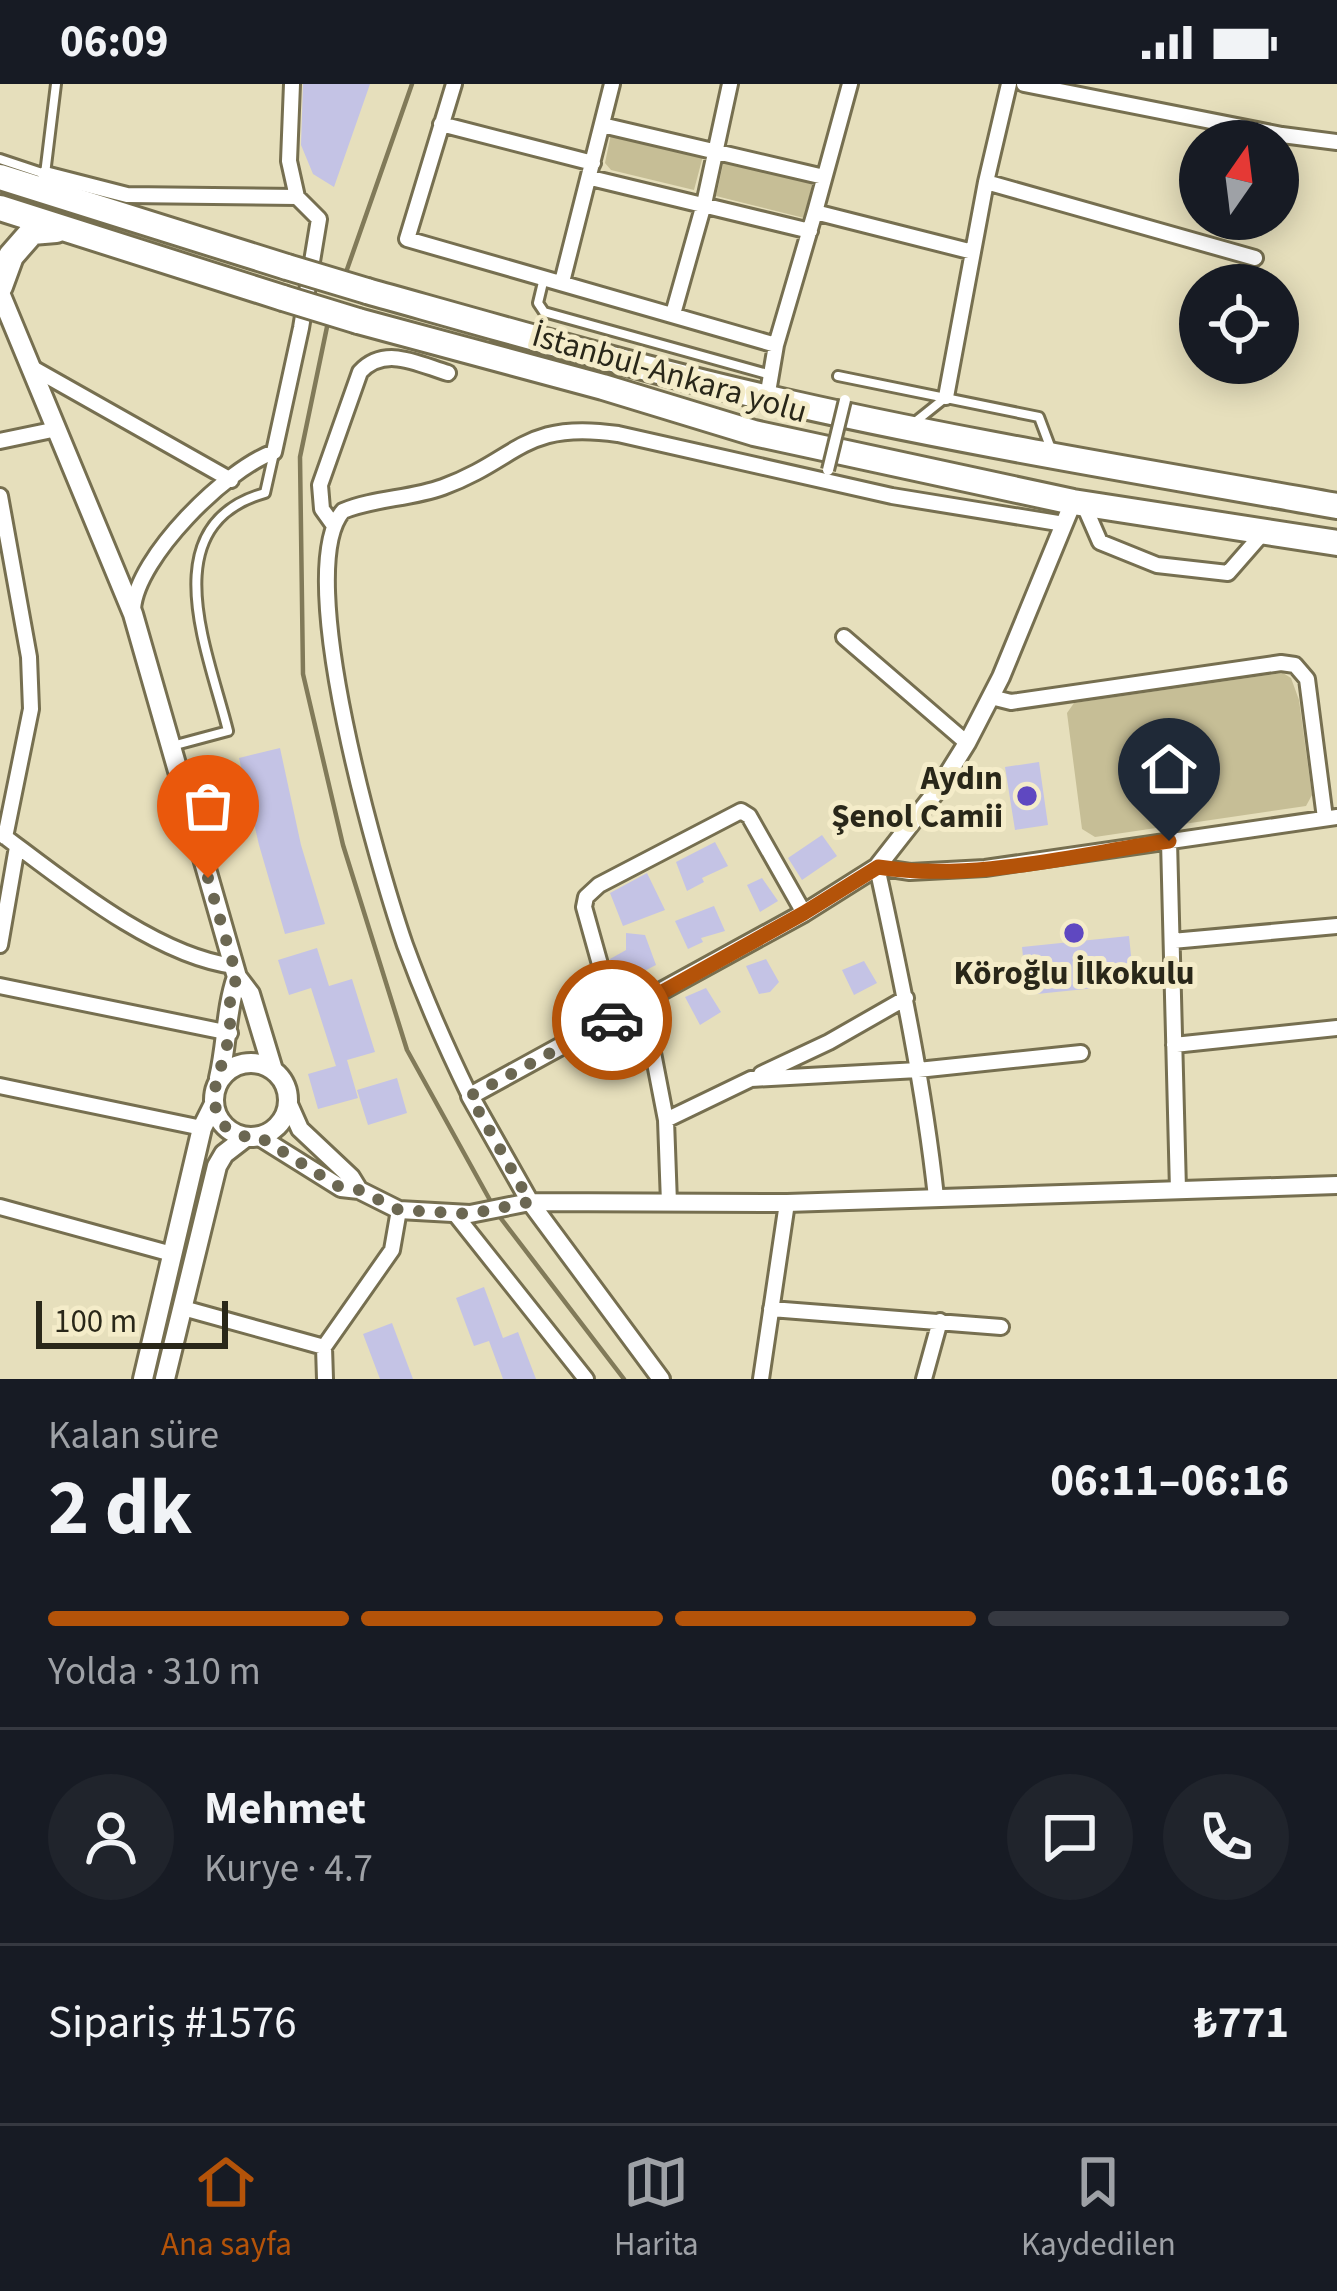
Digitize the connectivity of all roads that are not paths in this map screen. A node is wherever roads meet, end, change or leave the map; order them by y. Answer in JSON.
{"nodes":[{"id":1,"x":56,"y":84,"type":"edge"},
{"id":2,"x":292,"y":84,"type":"edge"},
{"id":3,"x":454,"y":84,"type":"edge"},
{"id":4,"x":612,"y":84,"type":"edge"},
{"id":5,"x":730,"y":84,"type":"edge"},
{"id":6,"x":850,"y":84,"type":"edge"},
{"id":7,"x":1009,"y":84,"type":"edge"},
{"id":8,"x":1024,"y":84,"type":"edge"},
{"id":9,"x":441,"y":124,"type":"junction"},
{"id":10,"x":602,"y":125,"type":"junction"},
{"id":11,"x":1337,"y":142,"type":"edge"},
{"id":12,"x":716,"y":151,"type":"junction"},
{"id":13,"x":0,"y":159,"type":"edge"},
{"id":14,"x":592,"y":170,"type":"junction"},
{"id":15,"x":0,"y":173,"type":"edge"},
{"id":16,"x":45,"y":174,"type":"junction"},
{"id":17,"x":824,"y":177,"type":"junction"},
{"id":18,"x":986,"y":182,"type":"junction"},
{"id":19,"x":297,"y":197,"type":"junction"},
{"id":20,"x":704,"y":204,"type":"junction"},
{"id":21,"x":0,"y":208,"type":"edge"},
{"id":22,"x":815,"y":212,"type":"junction"},
{"id":23,"x":60,"y":230,"type":"junction"},
{"id":24,"x":810,"y":230,"type":"junction"},
{"id":25,"x":973,"y":251,"type":"junction"},
{"id":26,"x":1255,"y":258,"type":"dead end"},
{"id":27,"x":544,"y":277,"type":"junction"},
{"id":28,"x":562,"y":282,"type":"junction"},
{"id":29,"x":0,"y":289,"type":"edge"},
{"id":30,"x":673,"y":314,"type":"junction"},
{"id":31,"x":6,"y":319,"type":"edge"},
{"id":32,"x":776,"y":345,"type":"junction"},
{"id":33,"x":31,"y":367,"type":"junction"},
{"id":34,"x":448,"y":374,"type":"dead end"},
{"id":35,"x":838,"y":376,"type":"dead end"},
{"id":36,"x":769,"y":386,"type":"junction"},
{"id":37,"x":946,"y":397,"type":"junction"},
{"id":38,"x":844,"y":400,"type":"dead end"},
{"id":39,"x":909,"y":427,"type":"junction"},
{"id":40,"x":57,"y":429,"type":"junction"},
{"id":41,"x":0,"y":441,"type":"edge"},
{"id":42,"x":274,"y":452,"type":"junction"},
{"id":43,"x":1054,"y":456,"type":"junction"},
{"id":44,"x":828,"y":470,"type":"dead end"},
{"id":45,"x":230,"y":480,"type":"junction"},
{"id":46,"x":0,"y":496,"type":"edge"},
{"id":47,"x":1337,"y":506,"type":"edge"},
{"id":48,"x":1073,"y":510,"type":"junction"},
{"id":49,"x":332,"y":523,"type":"junction"},
{"id":50,"x":1263,"y":533,"type":"junction"},
{"id":51,"x":1337,"y":543,"type":"edge"},
{"id":52,"x":133,"y":614,"type":"junction"},
{"id":53,"x":844,"y":637,"type":"dead end"},
{"id":54,"x":991,"y":697,"type":"junction"},
{"id":55,"x":967,"y":743,"type":"junction"},
{"id":56,"x":171,"y":746,"type":"junction"},
{"id":57,"x":1331,"y":818,"type":"edge"},
{"id":58,"x":8,"y":839,"type":"edge"},
{"id":59,"x":1169,"y":841,"type":"junction"},
{"id":60,"x":877,"y":867,"type":"junction"},
{"id":61,"x":804,"y":913,"type":"junction"},
{"id":62,"x":1337,"y":926,"type":"edge"},
{"id":63,"x":1172,"y":941,"type":"junction"},
{"id":64,"x":0,"y":945,"type":"edge"},
{"id":65,"x":235,"y":972,"type":"junction"},
{"id":66,"x":0,"y":986,"type":"edge"},
{"id":67,"x":906,"y":998,"type":"junction"},
{"id":68,"x":643,"y":1001,"type":"junction"},
{"id":69,"x":615,"y":1018,"type":"junction"},
{"id":70,"x":1337,"y":1028,"type":"edge"},
{"id":71,"x":230,"y":1034,"type":"junction"},
{"id":72,"x":1174,"y":1045,"type":"junction"},
{"id":73,"x":1081,"y":1053,"type":"dead end"},
{"id":74,"x":273,"y":1070,"type":"junction"},
{"id":75,"x":918,"y":1070,"type":"junction"},
{"id":76,"x":751,"y":1079,"type":"junction"},
{"id":77,"x":219,"y":1081,"type":"junction"},
{"id":78,"x":0,"y":1086,"type":"edge"},
{"id":79,"x":470,"y":1096,"type":"junction"},
{"id":80,"x":288,"y":1102,"type":"junction"},
{"id":81,"x":214,"y":1104,"type":"junction"},
{"id":82,"x":665,"y":1120,"type":"junction"},
{"id":83,"x":202,"y":1128,"type":"junction"},
{"id":84,"x":252,"y":1136,"type":"junction"},
{"id":85,"x":1337,"y":1185,"type":"edge"},
{"id":86,"x":359,"y":1190,"type":"junction"},
{"id":87,"x":1178,"y":1190,"type":"junction"},
{"id":88,"x":936,"y":1198,"type":"junction"},
{"id":89,"x":669,"y":1203,"type":"junction"},
{"id":90,"x":787,"y":1203,"type":"junction"},
{"id":91,"x":522,"y":1204,"type":"junction"},
{"id":92,"x":0,"y":1207,"type":"edge"},
{"id":93,"x":399,"y":1210,"type":"junction"},
{"id":94,"x":462,"y":1214,"type":"junction"},
{"id":95,"x":172,"y":1254,"type":"junction"},
{"id":96,"x":183,"y":1308,"type":"junction"},
{"id":97,"x":771,"y":1309,"type":"junction"},
{"id":98,"x":940,"y":1321,"type":"junction"},
{"id":99,"x":1001,"y":1327,"type":"dead end"},
{"id":100,"x":324,"y":1348,"type":"junction"},
{"id":101,"x":143,"y":1379,"type":"edge"},
{"id":102,"x":165,"y":1379,"type":"edge"},
{"id":103,"x":325,"y":1379,"type":"edge"},
{"id":104,"x":586,"y":1379,"type":"edge"},
{"id":105,"x":661,"y":1379,"type":"edge"},
{"id":106,"x":761,"y":1379,"type":"edge"},
{"id":107,"x":924,"y":1379,"type":"edge"}],
"edges":[{"from":1,"to":16,"type":"lane"},
{"from":2,"to":19,"type":"street"},
{"from":3,"to":9,"type":"street"},
{"from":4,"to":10,"type":"street"},
{"from":5,"to":12,"type":"street"},
{"from":6,"to":17,"type":"street"},
{"from":7,"to":18,"type":"street"},
{"from":8,"to":11,"type":"street"},
{"from":9,"to":14,"type":"street"},
{"from":9,"to":27,"type":"street"},
{"from":10,"to":12,"type":"street"},
{"from":10,"to":14,"type":"street"},
{"from":12,"to":17,"type":"street"},
{"from":12,"to":20,"type":"street"},
{"from":13,"to":16,"type":"lane"},
{"from":14,"to":20,"type":"street"},
{"from":14,"to":28,"type":"street"},
{"from":15,"to":16,"type":"highway"},
{"from":15,"to":36,"type":"highway","name":"İstanbul-Ankara yolu","bridge":true},
{"from":16,"to":19,"type":"street"},
{"from":17,"to":22,"type":"street"},
{"from":18,"to":25,"type":"street"},
{"from":18,"to":26,"type":"street"},
{"from":19,"to":42,"type":"street"},
{"from":20,"to":24,"type":"street"},
{"from":20,"to":30,"type":"street"},
{"from":21,"to":23,"type":"highway","name":"İstanbul-Ankara yolu"},
{"from":22,"to":24,"type":"street"},
{"from":22,"to":25,"type":"street"},
{"from":23,"to":29,"type":"highway"},
{"from":23,"to":48,"type":"highway","name":"İstanbul-Ankara yolu","bridge":true},
{"from":24,"to":32,"type":"street"},
{"from":25,"to":37,"type":"street"},
{"from":27,"to":28,"type":"street"},
{"from":27,"to":36,"type":"lane"},
{"from":28,"to":30,"type":"street"},
{"from":29,"to":31,"type":"main road"},
{"from":30,"to":32,"type":"street"},
{"from":31,"to":33,"type":"main road"},
{"from":32,"to":36,"type":"street"},
{"from":33,"to":40,"type":"main road"},
{"from":33,"to":45,"type":"street"},
{"from":34,"to":49,"type":"street"},
{"from":35,"to":37,"type":"lane"},
{"from":36,"to":39,"type":"highway","name":"İstanbul-Ankara yolu"},
{"from":37,"to":39,"type":"lane"},
{"from":37,"to":43,"type":"lane"},
{"from":38,"to":44,"type":"street","bridge":true},
{"from":39,"to":43,"type":"highway","name":"İstanbul-Ankara yolu"},
{"from":40,"to":41,"type":"street"},
{"from":40,"to":52,"type":"main road"},
{"from":42,"to":45,"type":"street"},
{"from":42,"to":56,"type":"lane"},
{"from":43,"to":47,"type":"highway","name":"İstanbul-Ankara yolu"},
{"from":45,"to":52,"type":"street"},
{"from":46,"to":58,"type":"street"},
{"from":48,"to":49,"type":"street"},
{"from":48,"to":50,"type":"highway","name":"İstanbul-Ankara yolu"},
{"from":48,"to":50,"type":"street"},
{"from":48,"to":54,"type":"street"},
{"from":49,"to":79,"type":"street"},
{"from":50,"to":51,"type":"highway","name":"İstanbul-Ankara yolu"},
{"from":52,"to":56,"type":"main road"},
{"from":53,"to":55,"type":"street"},
{"from":54,"to":55,"type":"street"},
{"from":54,"to":57,"type":"street"},
{"from":55,"to":60,"type":"street"},
{"from":56,"to":65,"type":"main road"},
{"from":57,"to":59,"type":"street"},
{"from":58,"to":64,"type":"street"},
{"from":58,"to":65,"type":"street"},
{"from":59,"to":60,"type":"street"},
{"from":59,"to":63,"type":"street"},
{"from":60,"to":61,"type":"street"},
{"from":60,"to":67,"type":"street"},
{"from":61,"to":68,"type":"street"},
{"from":61,"to":69,"type":"street"},
{"from":62,"to":63,"type":"street"},
{"from":63,"to":72,"type":"street"},
{"from":65,"to":71,"type":"main road"},
{"from":65,"to":74,"type":"main road"},
{"from":66,"to":71,"type":"street"},
{"from":67,"to":75,"type":"street"},
{"from":67,"to":76,"type":"street"},
{"from":68,"to":69,"type":"street"},
{"from":68,"to":82,"type":"street"},
{"from":69,"to":79,"type":"street"},
{"from":70,"to":72,"type":"street"},
{"from":71,"to":77,"type":"main road"},
{"from":72,"to":87,"type":"street"},
{"from":73,"to":75,"type":"street"},
{"from":74,"to":77,"type":"main road"},
{"from":74,"to":80,"type":"main road"},
{"from":75,"to":76,"type":"street"},
{"from":75,"to":88,"type":"street"},
{"from":76,"to":82,"type":"street"},
{"from":77,"to":81,"type":"main road"},
{"from":78,"to":83,"type":"street"},
{"from":79,"to":91,"type":"street"},
{"from":80,"to":84,"type":"main road"},
{"from":80,"to":86,"type":"street"},
{"from":81,"to":83,"type":"main road"},
{"from":81,"to":84,"type":"main road"},
{"from":82,"to":89,"type":"street"},
{"from":83,"to":95,"type":"main road"},
{"from":84,"to":86,"type":"street"},
{"from":84,"to":96,"type":"main road"},
{"from":85,"to":87,"type":"street"},
{"from":86,"to":93,"type":"street"},
{"from":87,"to":88,"type":"street"},
{"from":88,"to":90,"type":"street"},
{"from":89,"to":90,"type":"street"},
{"from":89,"to":91,"type":"street"},
{"from":90,"to":97,"type":"street"},
{"from":91,"to":94,"type":"street"},
{"from":91,"to":105,"type":"street"},
{"from":92,"to":95,"type":"street"},
{"from":93,"to":94,"type":"street"},
{"from":93,"to":100,"type":"street"},
{"from":94,"to":104,"type":"street"},
{"from":95,"to":101,"type":"main road"},
{"from":96,"to":100,"type":"street"},
{"from":96,"to":102,"type":"main road"},
{"from":97,"to":98,"type":"street"},
{"from":97,"to":106,"type":"street"},
{"from":98,"to":99,"type":"street"},
{"from":98,"to":107,"type":"street"},
{"from":100,"to":103,"type":"street"}]}
